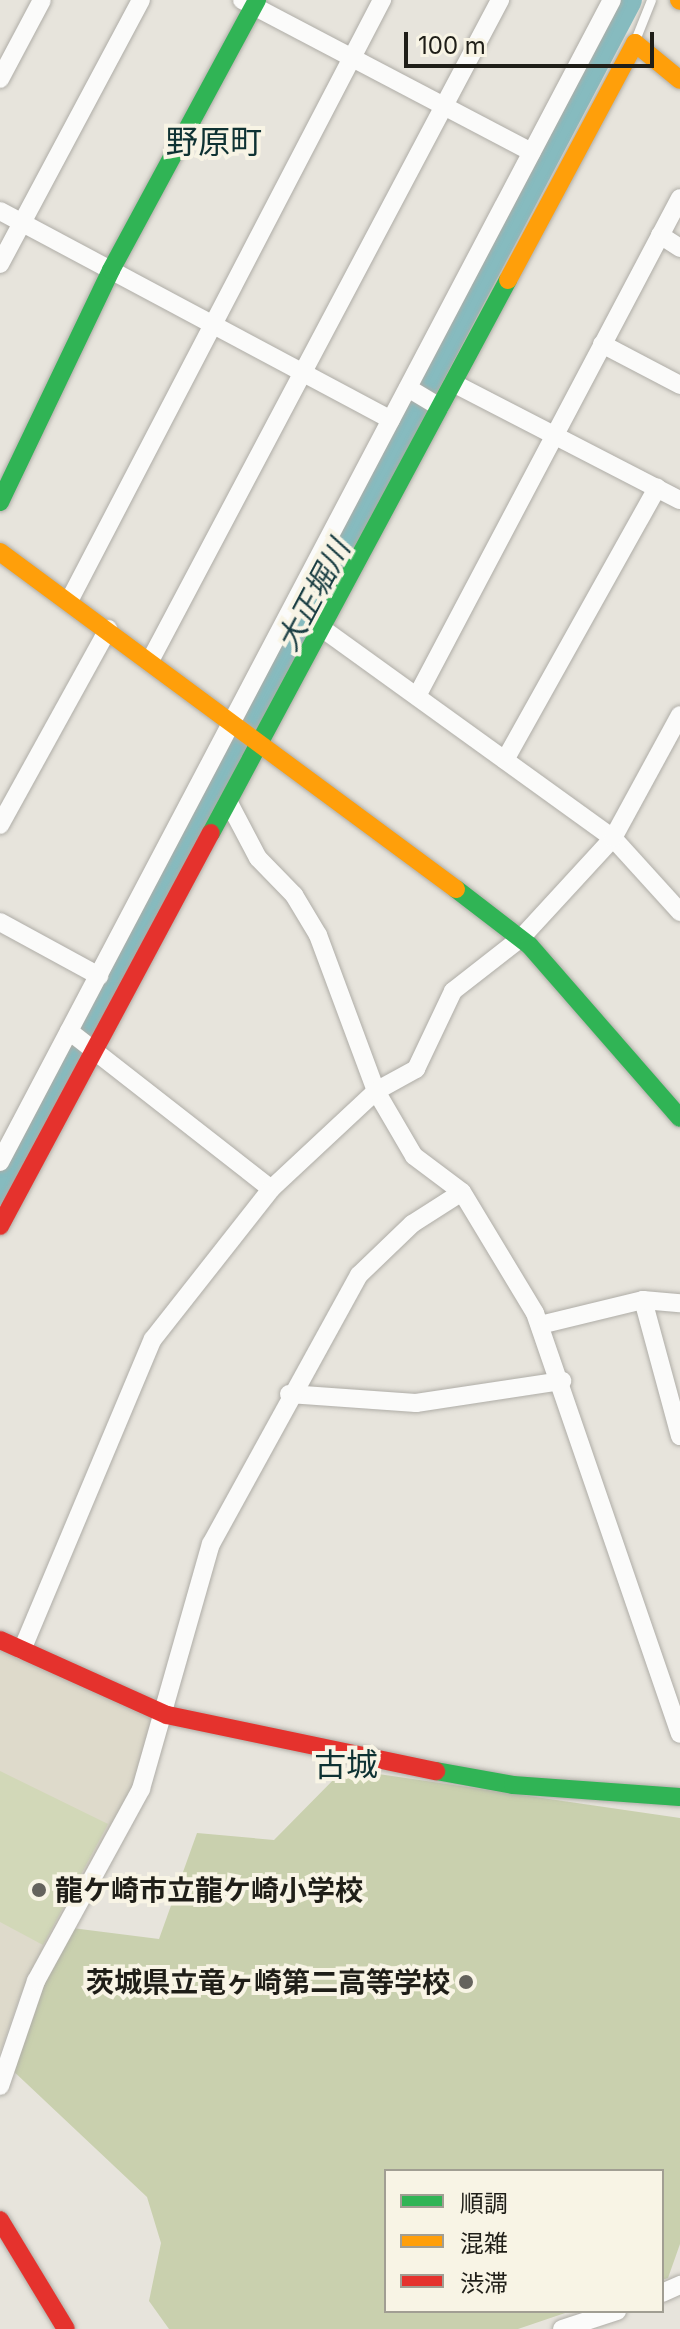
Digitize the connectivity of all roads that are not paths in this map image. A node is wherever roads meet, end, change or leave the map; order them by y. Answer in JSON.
{"nodes":[{"id":1,"x":42,"y":0,"type":"edge"},
{"id":2,"x":141,"y":0,"type":"edge"},
{"id":3,"x":382,"y":0,"type":"edge"},
{"id":4,"x":500,"y":0,"type":"edge"},
{"id":5,"x":612,"y":0,"type":"edge"},
{"id":6,"x":651,"y":0,"type":"edge"},
{"id":7,"x":251,"y":2,"type":"edge"},
{"id":8,"x":635,"y":43,"type":"junction"},
{"id":9,"x":352,"y":58,"type":"junction"},
{"id":10,"x":0,"y":79,"type":"edge"},
{"id":11,"x":680,"y":80,"type":"edge"},
{"id":12,"x":444,"y":106,"type":"junction"},
{"id":13,"x":531,"y":152,"type":"junction"},
{"id":14,"x":680,"y":198,"type":"edge"},
{"id":15,"x":0,"y":211,"type":"edge"},
{"id":16,"x":22,"y":223,"type":"junction"},
{"id":17,"x":660,"y":235,"type":"junction"},
{"id":18,"x":680,"y":248,"type":"edge"},
{"id":19,"x":0,"y":264,"type":"edge"},
{"id":20,"x":111,"y":270,"type":"junction"},
{"id":21,"x":211,"y":324,"type":"junction"},
{"id":22,"x":602,"y":344,"type":"junction"},
{"id":23,"x":304,"y":373,"type":"junction"},
{"id":24,"x":453,"y":383,"type":"junction"},
{"id":25,"x":680,"y":385,"type":"edge"},
{"id":26,"x":410,"y":390,"type":"junction"},
{"id":27,"x":438,"y":405,"type":"junction"},
{"id":28,"x":391,"y":420,"type":"junction"},
{"id":29,"x":554,"y":433,"type":"junction"},
{"id":30,"x":657,"y":488,"type":"junction"},
{"id":31,"x":680,"y":500,"type":"edge"},
{"id":32,"x":0,"y":502,"type":"edge"},
{"id":33,"x":0,"y":552,"type":"edge"},
{"id":34,"x":69,"y":601,"type":"junction"},
{"id":35,"x":108,"y":629,"type":"junction"},
{"id":36,"x":323,"y":629,"type":"junction"},
{"id":37,"x":151,"y":659,"type":"junction"},
{"id":38,"x":417,"y":696,"type":"junction"},
{"id":39,"x":680,"y":715,"type":"edge"},
{"id":40,"x":234,"y":718,"type":"junction"},
{"id":41,"x":263,"y":740,"type":"junction"},
{"id":42,"x":215,"y":756,"type":"junction"},
{"id":43,"x":505,"y":760,"type":"junction"},
{"id":44,"x":241,"y":774,"type":"junction"},
{"id":45,"x":229,"y":803,"type":"junction"},
{"id":46,"x":0,"y":825,"type":"edge"},
{"id":47,"x":613,"y":838,"type":"junction"},
{"id":48,"x":680,"y":912,"type":"edge"},
{"id":49,"x":0,"y":922,"type":"edge"},
{"id":50,"x":520,"y":938,"type":"junction"},
{"id":51,"x":99,"y":976,"type":"junction"},
{"id":52,"x":72,"y":1032,"type":"junction"},
{"id":53,"x":93,"y":1045,"type":"junction"},
{"id":54,"x":376,"y":1091,"type":"junction"},
{"id":55,"x":680,"y":1118,"type":"edge"},
{"id":56,"x":0,"y":1162,"type":"edge"},
{"id":57,"x":271,"y":1189,"type":"junction"},
{"id":58,"x":462,"y":1192,"type":"junction"},
{"id":59,"x":0,"y":1226,"type":"edge"},
{"id":60,"x":643,"y":1300,"type":"junction"},
{"id":61,"x":680,"y":1303,"type":"edge"},
{"id":62,"x":540,"y":1325,"type":"junction"},
{"id":63,"x":562,"y":1381,"type":"junction"},
{"id":64,"x":289,"y":1394,"type":"junction"},
{"id":65,"x":680,"y":1436,"type":"edge"},
{"id":66,"x":0,"y":1640,"type":"edge"},
{"id":67,"x":22,"y":1650,"type":"junction"},
{"id":68,"x":167,"y":1715,"type":"junction"},
{"id":69,"x":680,"y":1734,"type":"edge"},
{"id":70,"x":680,"y":1797,"type":"edge"},
{"id":71,"x":0,"y":2086,"type":"edge"},
{"id":72,"x":0,"y":2220,"type":"edge"},
{"id":73,"x":611,"y":2313,"type":"edge"},
{"id":74,"x":66,"y":2329,"type":"edge"},
{"id":75,"x":562,"y":2329,"type":"edge"}],
"edges":[{"from":1,"to":10,"type":"street"},
{"from":2,"to":16,"type":"street"},
{"from":3,"to":9,"type":"street"},
{"from":4,"to":12,"type":"street"},
{"from":5,"to":13,"type":"street"},
{"from":6,"to":8,"type":"lane"},
{"from":7,"to":9,"type":"street"},
{"from":7,"to":20,"type":"street"},
{"from":8,"to":11,"type":"street"},
{"from":8,"to":24,"type":"street"},
{"from":9,"to":12,"type":"street"},
{"from":9,"to":21,"type":"street"},
{"from":12,"to":13,"type":"street"},
{"from":12,"to":23,"type":"street"},
{"from":13,"to":26,"type":"street"},
{"from":14,"to":17,"type":"street"},
{"from":15,"to":16,"type":"street"},
{"from":16,"to":19,"type":"street"},
{"from":16,"to":20,"type":"street"},
{"from":17,"to":18,"type":"street"},
{"from":17,"to":22,"type":"street"},
{"from":20,"to":21,"type":"street"},
{"from":20,"to":32,"type":"street"},
{"from":21,"to":23,"type":"street"},
{"from":21,"to":34,"type":"street"},
{"from":22,"to":25,"type":"street"},
{"from":22,"to":29,"type":"street"},
{"from":23,"to":28,"type":"street"},
{"from":23,"to":37,"type":"street"},
{"from":24,"to":27,"type":"street"},
{"from":24,"to":29,"type":"street"},
{"from":26,"to":27,"type":"street"},
{"from":26,"to":28,"type":"street"},
{"from":27,"to":36,"type":"street"},
{"from":28,"to":40,"type":"street"},
{"from":29,"to":30,"type":"street"},
{"from":29,"to":38,"type":"street"},
{"from":30,"to":31,"type":"street"},
{"from":30,"to":43,"type":"street"},
{"from":33,"to":34,"type":"street"},
{"from":34,"to":35,"type":"street"},
{"from":35,"to":37,"type":"street"},
{"from":35,"to":46,"type":"street"},
{"from":36,"to":38,"type":"street"},
{"from":36,"to":41,"type":"street"},
{"from":37,"to":40,"type":"street"},
{"from":38,"to":43,"type":"street"},
{"from":39,"to":47,"type":"street"},
{"from":40,"to":41,"type":"street"},
{"from":40,"to":42,"type":"street"},
{"from":41,"to":44,"type":"street"},
{"from":41,"to":50,"type":"street"},
{"from":42,"to":44,"type":"street"},
{"from":42,"to":51,"type":"street"},
{"from":43,"to":47,"type":"street"},
{"from":44,"to":45,"type":"street"},
{"from":45,"to":53,"type":"street"},
{"from":45,"to":54,"type":"street"},
{"from":47,"to":48,"type":"street"},
{"from":47,"to":50,"type":"street"},
{"from":49,"to":51,"type":"street"},
{"from":50,"to":54,"type":"street"},
{"from":50,"to":55,"type":"street"},
{"from":51,"to":52,"type":"street"},
{"from":52,"to":53,"type":"street"},
{"from":52,"to":56,"type":"street"},
{"from":53,"to":57,"type":"street"},
{"from":53,"to":59,"type":"street"},
{"from":54,"to":57,"type":"street"},
{"from":54,"to":58,"type":"street"},
{"from":57,"to":67,"type":"street"},
{"from":58,"to":62,"type":"street"},
{"from":58,"to":64,"type":"street"},
{"from":60,"to":61,"type":"street"},
{"from":60,"to":62,"type":"street"},
{"from":60,"to":65,"type":"street"},
{"from":62,"to":63,"type":"street"},
{"from":63,"to":64,"type":"street"},
{"from":63,"to":69,"type":"street"},
{"from":64,"to":68,"type":"street"},
{"from":66,"to":67,"type":"street"},
{"from":67,"to":68,"type":"street"},
{"from":68,"to":70,"type":"street"},
{"from":68,"to":71,"type":"street"},
{"from":72,"to":74,"type":"street"},
{"from":73,"to":75,"type":"street"}]}
